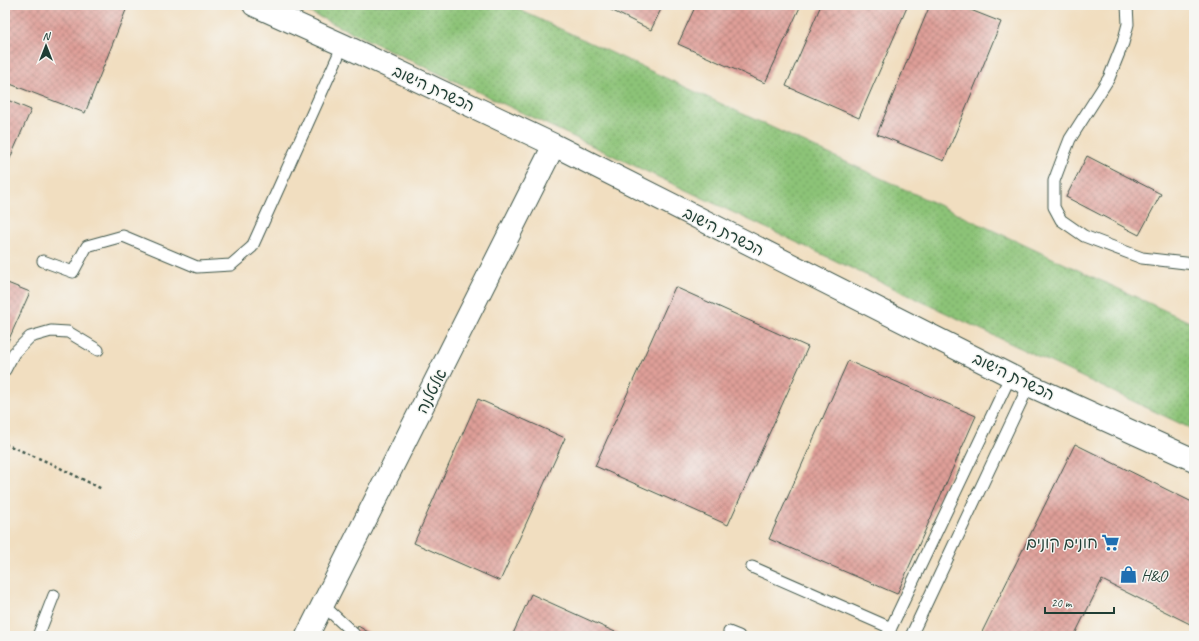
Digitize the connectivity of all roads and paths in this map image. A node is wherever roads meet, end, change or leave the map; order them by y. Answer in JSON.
{"nodes":[{"id":1,"x":254,"y":5,"type":"edge"},
{"id":2,"x":1127,"y":5,"type":"edge"},
{"id":3,"x":343,"y":45,"type":"junction"},
{"id":4,"x":554,"y":145,"type":"junction"},
{"id":5,"x":43,"y":261,"type":"dead end"},
{"id":6,"x":1194,"y":264,"type":"edge"},
{"id":7,"x":98,"y":350,"type":"dead end"},
{"id":8,"x":5,"y":370,"type":"edge"},
{"id":9,"x":1020,"y":380,"type":"junction"},
{"id":10,"x":5,"y":444,"type":"edge"},
{"id":11,"x":1194,"y":460,"type":"edge"},
{"id":12,"x":102,"y":489,"type":"dead end"},
{"id":13,"x":752,"y":567,"type":"dead end"},
{"id":14,"x":54,"y":595,"type":"dead end"},
{"id":15,"x":323,"y":605,"type":"junction"},
{"id":16,"x":889,"y":632,"type":"edge"},
{"id":17,"x":354,"y":634,"type":"dead end"},
{"id":18,"x":38,"y":636,"type":"edge"},
{"id":19,"x":307,"y":636,"type":"edge"},
{"id":20,"x":911,"y":636,"type":"edge"}],
"edges":[{"from":1,"to":3,"type":"street","name":"הכשרת הישוב"},
{"from":2,"to":6,"type":"lane"},
{"from":3,"to":4,"type":"street","name":"הכשרת הישוב"},
{"from":3,"to":5,"type":"lane"},
{"from":4,"to":9,"type":"street","name":"הכשרת הישוב"},
{"from":4,"to":15,"type":"street","name":"אלטלנה"},
{"from":7,"to":8,"type":"lane"},
{"from":9,"to":11,"type":"street","name":"הכשרת הישוב"},
{"from":9,"to":16,"type":"lane"},
{"from":9,"to":20,"type":"lane"},
{"from":10,"to":12,"type":"path"},
{"from":13,"to":16,"type":"lane"},
{"from":14,"to":18,"type":"lane"},
{"from":15,"to":17,"type":"lane"},
{"from":15,"to":19,"type":"street","name":"אלטלנה"}]}
